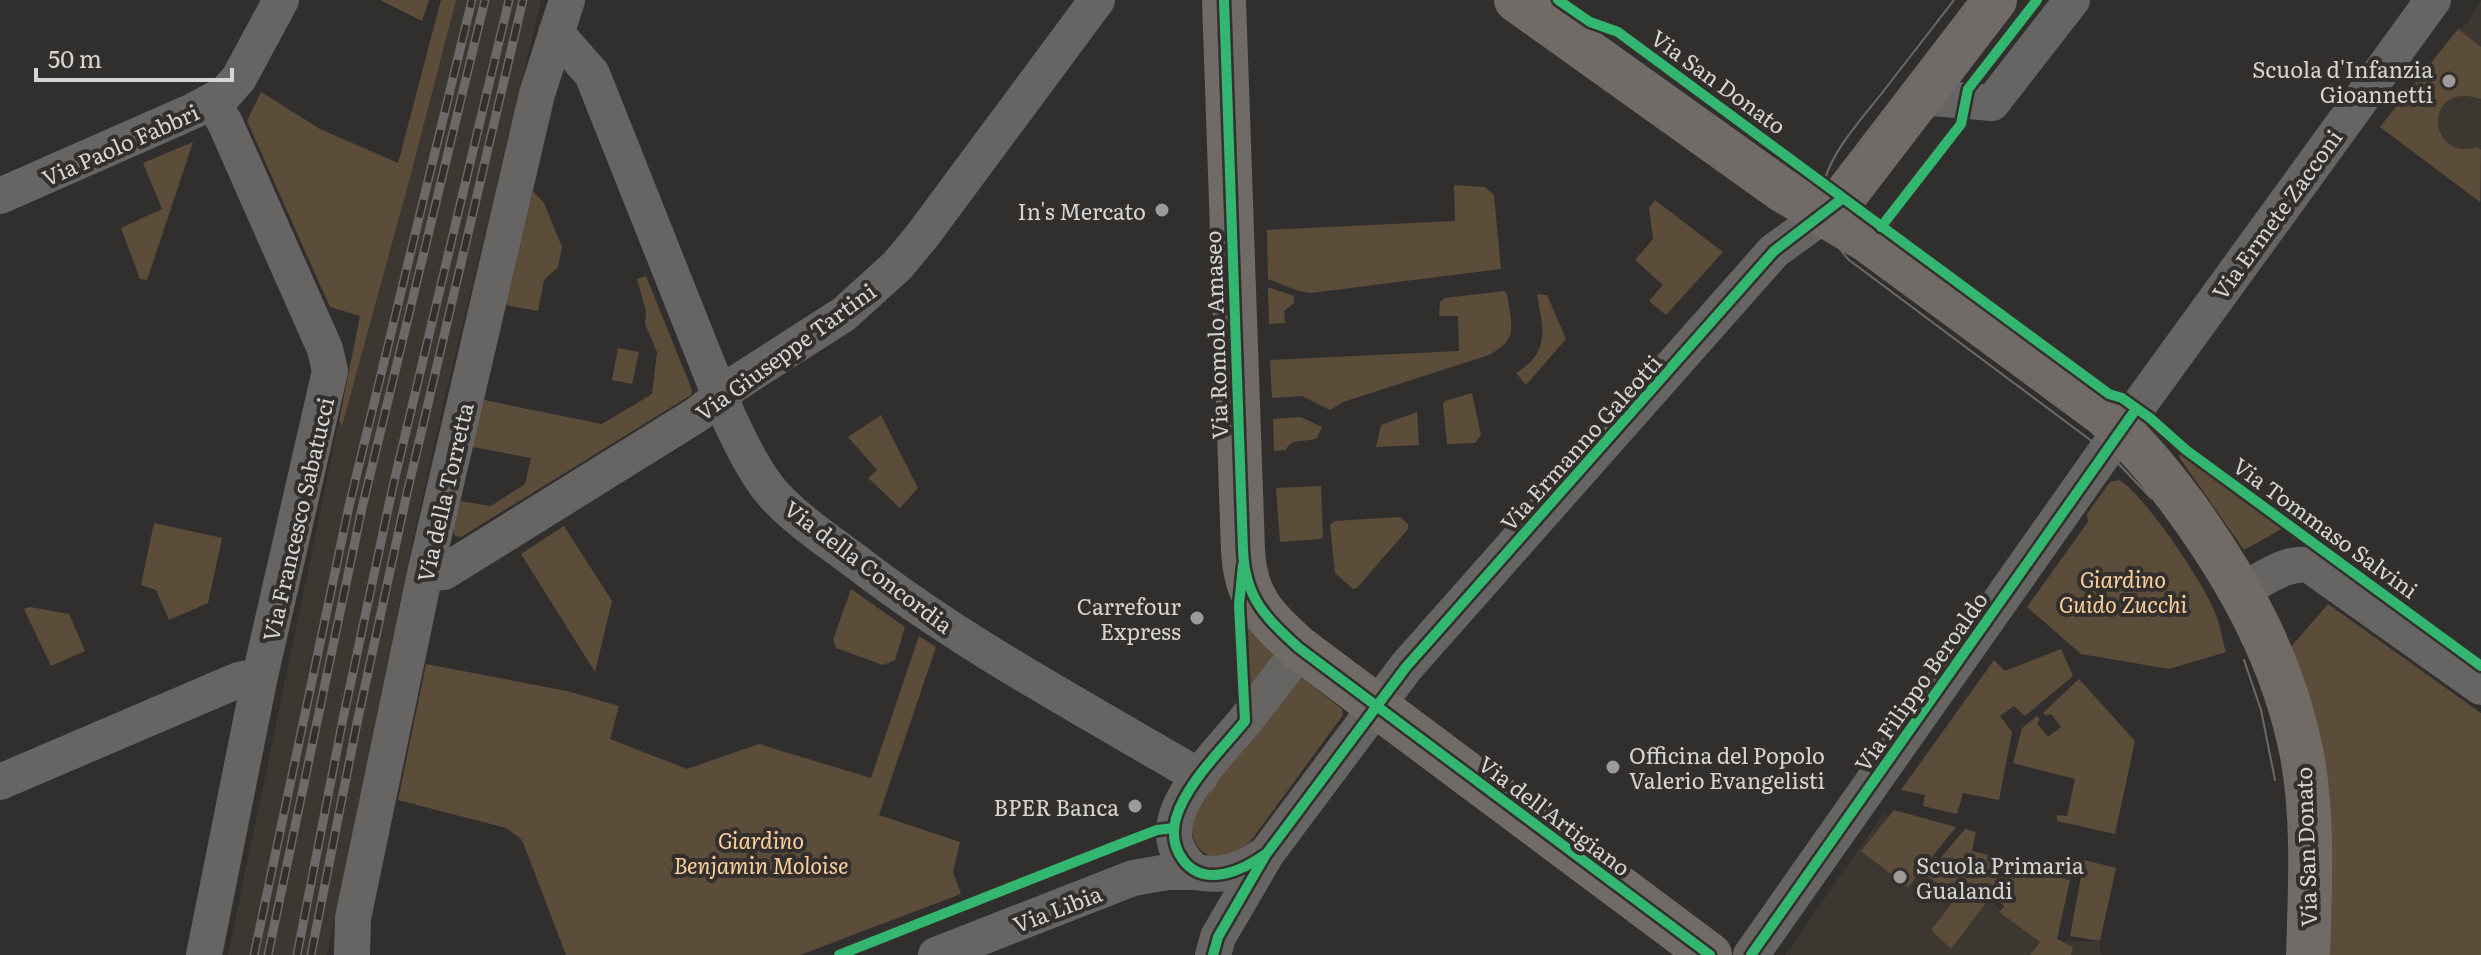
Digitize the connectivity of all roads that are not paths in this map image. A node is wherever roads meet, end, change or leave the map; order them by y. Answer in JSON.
{"nodes":[{"id":1,"x":281,"y":0,"type":"edge"},
{"id":2,"x":1097,"y":0,"type":"edge"},
{"id":3,"x":1224,"y":0,"type":"edge"},
{"id":4,"x":1516,"y":0,"type":"edge"},
{"id":5,"x":1995,"y":0,"type":"edge"},
{"id":6,"x":2072,"y":0,"type":"edge"},
{"id":7,"x":2433,"y":0,"type":"edge"},
{"id":8,"x":561,"y":16,"type":"edge"},
{"id":9,"x":1921,"y":97,"type":"junction"},
{"id":10,"x":213,"y":101,"type":"junction"},
{"id":11,"x":0,"y":196,"type":"edge"},
{"id":12,"x":1824,"y":215,"type":"junction"},
{"id":13,"x":720,"y":398,"type":"junction"},
{"id":14,"x":2121,"y":430,"type":"junction"},
{"id":15,"x":425,"y":573,"type":"junction"},
{"id":16,"x":2241,"y":591,"type":"junction"},
{"id":17,"x":1299,"y":648,"type":"junction"},
{"id":18,"x":260,"y":676,"type":"junction"},
{"id":19,"x":2481,"y":687,"type":"edge"},
{"id":20,"x":1376,"y":707,"type":"junction"},
{"id":21,"x":1200,"y":777,"type":"junction"},
{"id":22,"x":0,"y":782,"type":"edge"},
{"id":23,"x":1174,"y":828,"type":"junction"},
{"id":24,"x":1267,"y":853,"type":"junction"},
{"id":25,"x":1196,"y":872,"type":"junction"},
{"id":26,"x":1133,"y":878,"type":"junction"},
{"id":27,"x":204,"y":955,"type":"edge"},
{"id":28,"x":352,"y":955,"type":"edge"},
{"id":29,"x":936,"y":955,"type":"edge"},
{"id":30,"x":1213,"y":955,"type":"edge"},
{"id":31,"x":1710,"y":955,"type":"edge"},
{"id":32,"x":1751,"y":955,"type":"edge"},
{"id":33,"x":2308,"y":955,"type":"edge"}],
"edges":[{"from":1,"to":10,"type":"street","name":"Via Paolo Fabbri"},
{"from":2,"to":13,"type":"street","name":"Via Giuseppe Tartini"},
{"from":3,"to":17,"type":"main road","name":"Via Romolo Amaseo"},
{"from":4,"to":12,"type":"main road","name":"Via San Donato"},
{"from":5,"to":9,"type":"main road"},
{"from":6,"to":9,"type":"street"},
{"from":7,"to":14,"type":"street","name":"Via Ermete Zacconi"},
{"from":8,"to":13,"type":"street","name":"Via della Concordia"},
{"from":8,"to":15,"type":"street","name":"Via della Torretta"},
{"from":9,"to":12,"type":"main road"},
{"from":10,"to":11,"type":"street","name":"Via Paolo Fabbri"},
{"from":10,"to":18,"type":"street","name":"Via Francesco Sabatucci"},
{"from":12,"to":14,"type":"main road","name":"Via San Donato"},
{"from":12,"to":20,"type":"street","name":"Via Ermanno Galeotti"},
{"from":13,"to":15,"type":"street","name":"Via Giuseppe Tartini"},
{"from":13,"to":21,"type":"street","name":"Via della Concordia"},
{"from":14,"to":16,"type":"main road","name":"Via San Donato"},
{"from":14,"to":32,"type":"street","name":"Via Filippo Beroaldo"},
{"from":15,"to":28,"type":"street","name":"Via della Torretta"},
{"from":16,"to":19,"type":"street","name":"Via Tommaso Salvini"},
{"from":16,"to":33,"type":"main road","name":"Via San Donato"},
{"from":17,"to":20,"type":"main road","name":"Via Romolo Amaseo"},
{"from":17,"to":21,"type":"street","name":"Via Libia"},
{"from":18,"to":22,"type":"street"},
{"from":18,"to":27,"type":"street","name":"Via Francesco Sabatucci"},
{"from":20,"to":24,"type":"street","name":"Via Ermanno Galeotti"},
{"from":20,"to":31,"type":"main road","name":"Via dell'Artigiano"},
{"from":21,"to":23,"type":"street","name":"Via Libia"},
{"from":23,"to":25,"type":"street"},
{"from":23,"to":26,"type":"street","name":"Via Libia"},
{"from":24,"to":25,"type":"street","name":"Via Libia"},
{"from":24,"to":30,"type":"street","name":"Via Ermanno Galeotti"},
{"from":25,"to":26,"type":"street","name":"Via Libia"},
{"from":26,"to":29,"type":"street","name":"Via Libia"}]}
